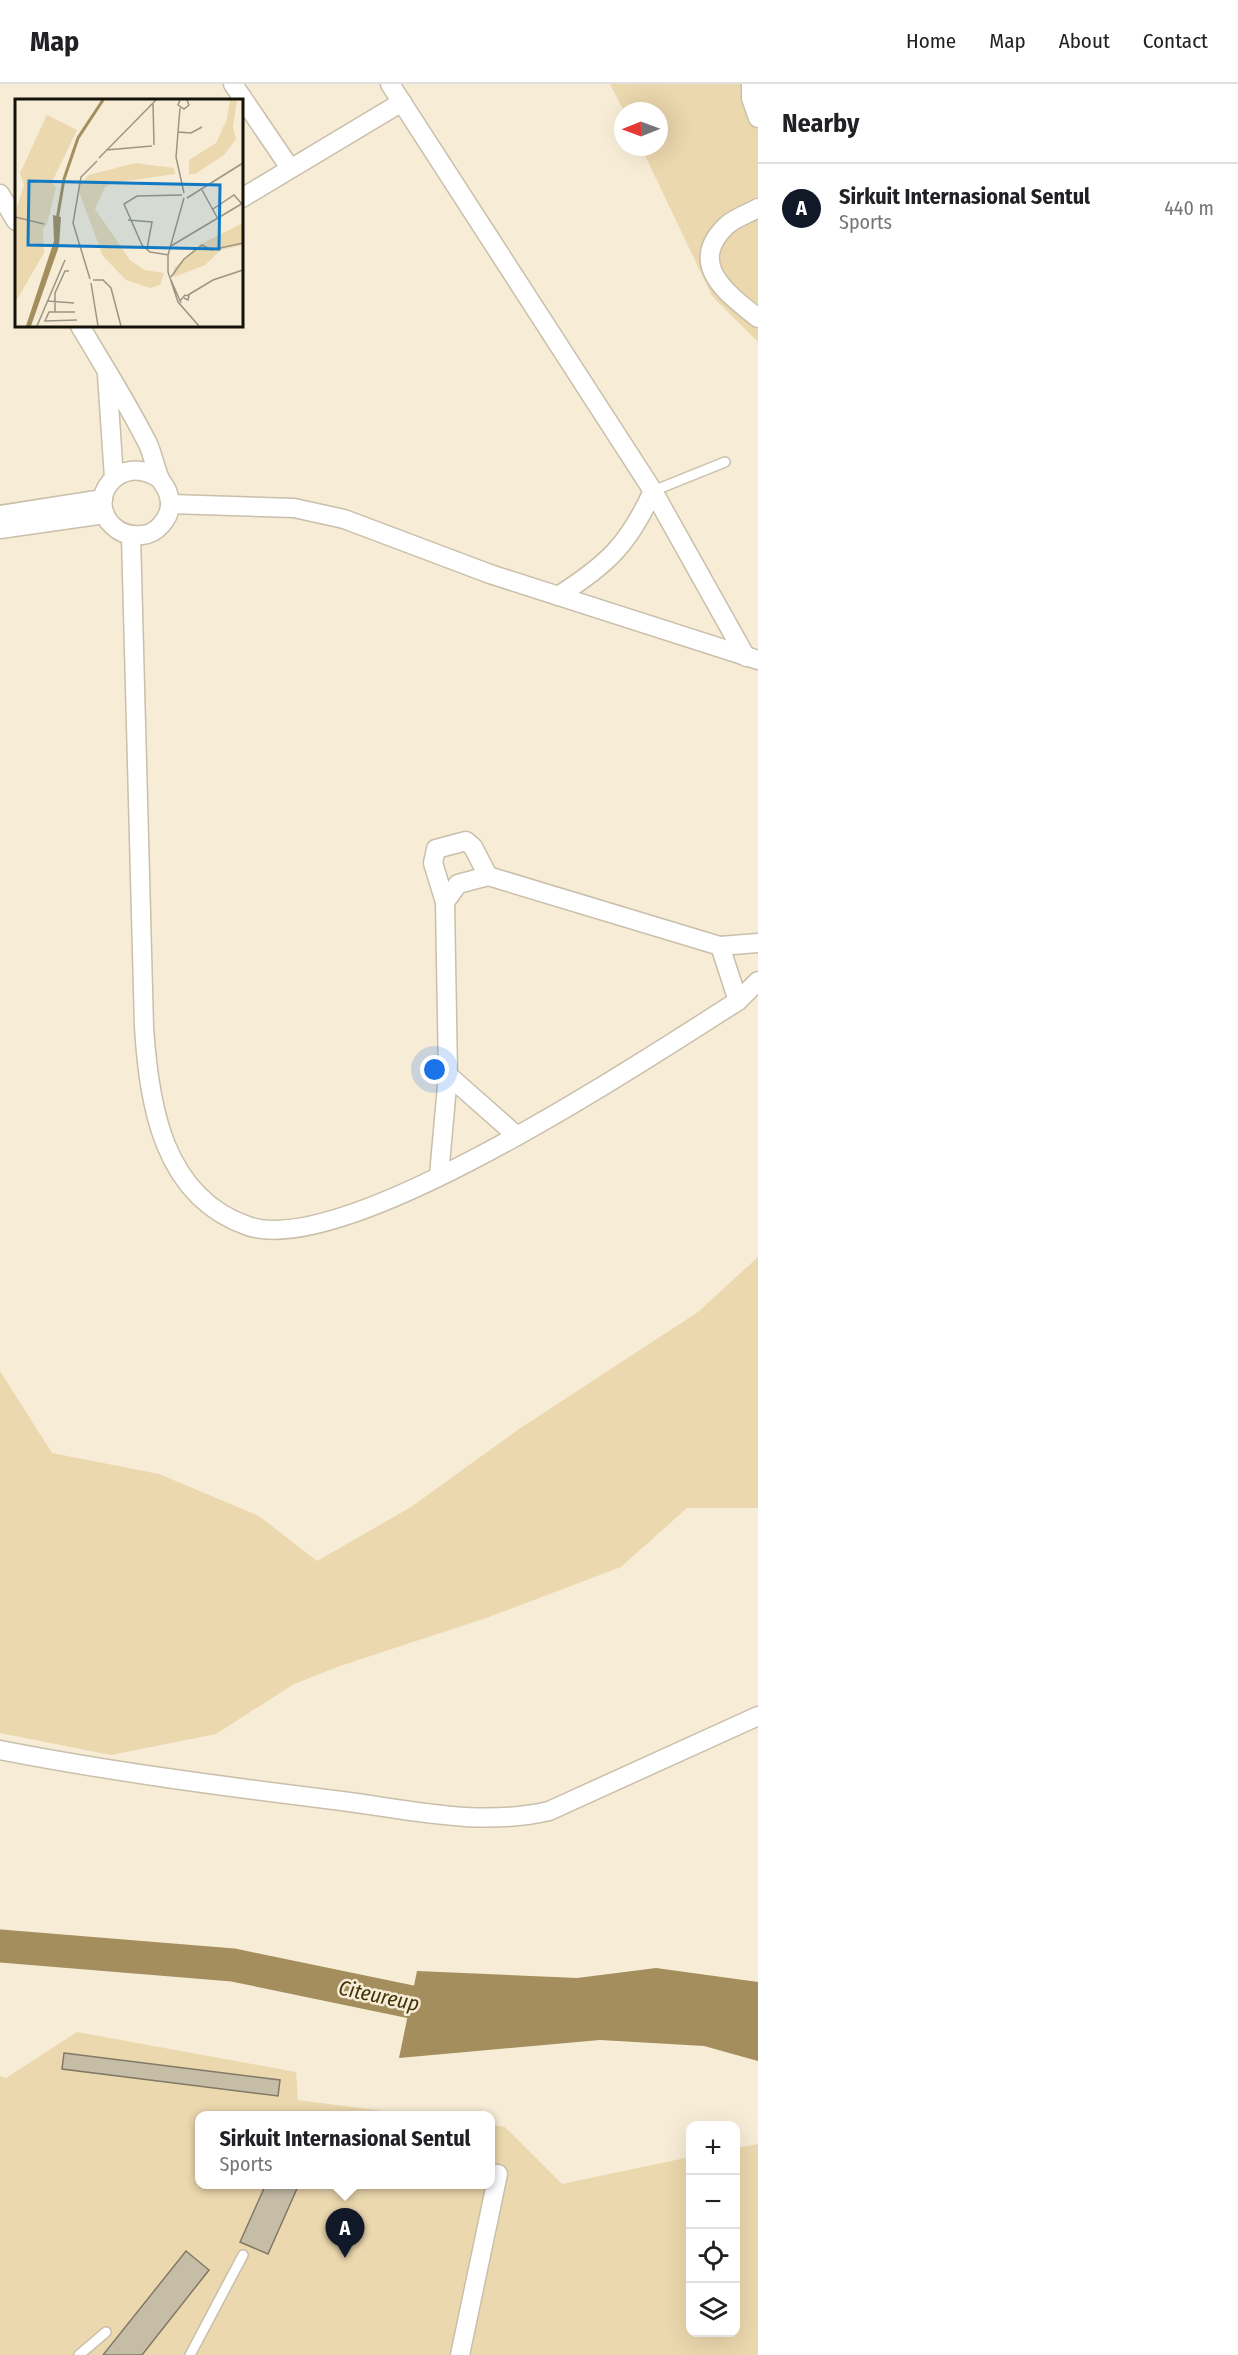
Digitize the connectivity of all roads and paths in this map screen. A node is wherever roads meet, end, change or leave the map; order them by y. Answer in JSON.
{"nodes":[{"id":1,"x":233,"y":84,"type":"edge"},
{"id":2,"x":390,"y":84,"type":"edge"},
{"id":3,"x":751,"y":84,"type":"edge"},
{"id":4,"x":402,"y":102,"type":"junction"},
{"id":5,"x":758,"y":118,"type":"edge"},
{"id":6,"x":290,"y":168,"type":"junction"},
{"id":7,"x":0,"y":194,"type":"edge"},
{"id":8,"x":243,"y":197,"type":"edge"},
{"id":9,"x":758,"y":208,"type":"edge"},
{"id":10,"x":15,"y":219,"type":"edge"},
{"id":11,"x":758,"y":318,"type":"edge"},
{"id":12,"x":81,"y":327,"type":"edge"},
{"id":13,"x":107,"y":370,"type":"junction"},
{"id":14,"x":725,"y":462,"type":"dead end"},
{"id":15,"x":114,"y":478,"type":"junction"},
{"id":16,"x":160,"y":479,"type":"junction"},
{"id":17,"x":653,"y":491,"type":"junction"},
{"id":18,"x":170,"y":504,"type":"junction"},
{"id":19,"x":104,"y":506,"type":"junction"},
{"id":20,"x":0,"y":515,"type":"edge"},
{"id":21,"x":0,"y":530,"type":"edge"},
{"id":22,"x":131,"y":536,"type":"junction"},
{"id":23,"x":558,"y":596,"type":"junction"},
{"id":24,"x":752,"y":659,"type":"edge"},
{"id":25,"x":488,"y":876,"type":"junction"},
{"id":26,"x":445,"y":902,"type":"junction"},
{"id":27,"x":758,"y":943,"type":"edge"},
{"id":28,"x":720,"y":946,"type":"junction"},
{"id":29,"x":758,"y":981,"type":"edge"},
{"id":30,"x":738,"y":1001,"type":"junction"},
{"id":31,"x":448,"y":1075,"type":"junction"},
{"id":32,"x":518,"y":1136,"type":"junction"},
{"id":33,"x":439,"y":1175,"type":"junction"},
{"id":34,"x":758,"y":1716,"type":"edge"},
{"id":35,"x":0,"y":1750,"type":"edge"},
{"id":36,"x":498,"y":2174,"type":"dead end"},
{"id":37,"x":495,"y":2188,"type":"edge"},
{"id":38,"x":495,"y":2189,"type":"edge"},
{"id":39,"x":243,"y":2255,"type":"dead end"},
{"id":40,"x":106,"y":2332,"type":"dead end"},
{"id":41,"x":79,"y":2355,"type":"edge"},
{"id":42,"x":190,"y":2355,"type":"edge"},
{"id":43,"x":460,"y":2355,"type":"edge"}],
"edges":[{"from":1,"to":6,"type":"street"},
{"from":2,"to":4,"type":"street"},
{"from":3,"to":5,"type":"street"},
{"from":4,"to":6,"type":"street"},
{"from":4,"to":17,"type":"street"},
{"from":6,"to":8,"type":"street"},
{"from":7,"to":10,"type":"street"},
{"from":9,"to":11,"type":"street"},
{"from":12,"to":13,"type":"street"},
{"from":13,"to":15,"type":"street"},
{"from":13,"to":16,"type":"street"},
{"from":14,"to":17,"type":"lane"},
{"from":15,"to":16,"type":"street"},
{"from":15,"to":19,"type":"street"},
{"from":16,"to":18,"type":"street"},
{"from":17,"to":23,"type":"street"},
{"from":17,"to":24,"type":"street"},
{"from":18,"to":22,"type":"street"},
{"from":18,"to":23,"type":"street"},
{"from":19,"to":20,"type":"street"},
{"from":19,"to":21,"type":"street"},
{"from":19,"to":22,"type":"street"},
{"from":22,"to":33,"type":"street"},
{"from":23,"to":24,"type":"street"},
{"from":25,"to":26,"type":"street"},
{"from":25,"to":26,"type":"street"},
{"from":25,"to":28,"type":"street"},
{"from":26,"to":31,"type":"street"},
{"from":27,"to":28,"type":"street"},
{"from":28,"to":30,"type":"street"},
{"from":29,"to":30,"type":"street"},
{"from":30,"to":32,"type":"street"},
{"from":31,"to":32,"type":"street"},
{"from":31,"to":33,"type":"street"},
{"from":32,"to":33,"type":"street"},
{"from":34,"to":35,"type":"street"},
{"from":36,"to":37,"type":"street"},
{"from":38,"to":43,"type":"street"},
{"from":39,"to":42,"type":"lane"},
{"from":40,"to":41,"type":"lane"}]}
